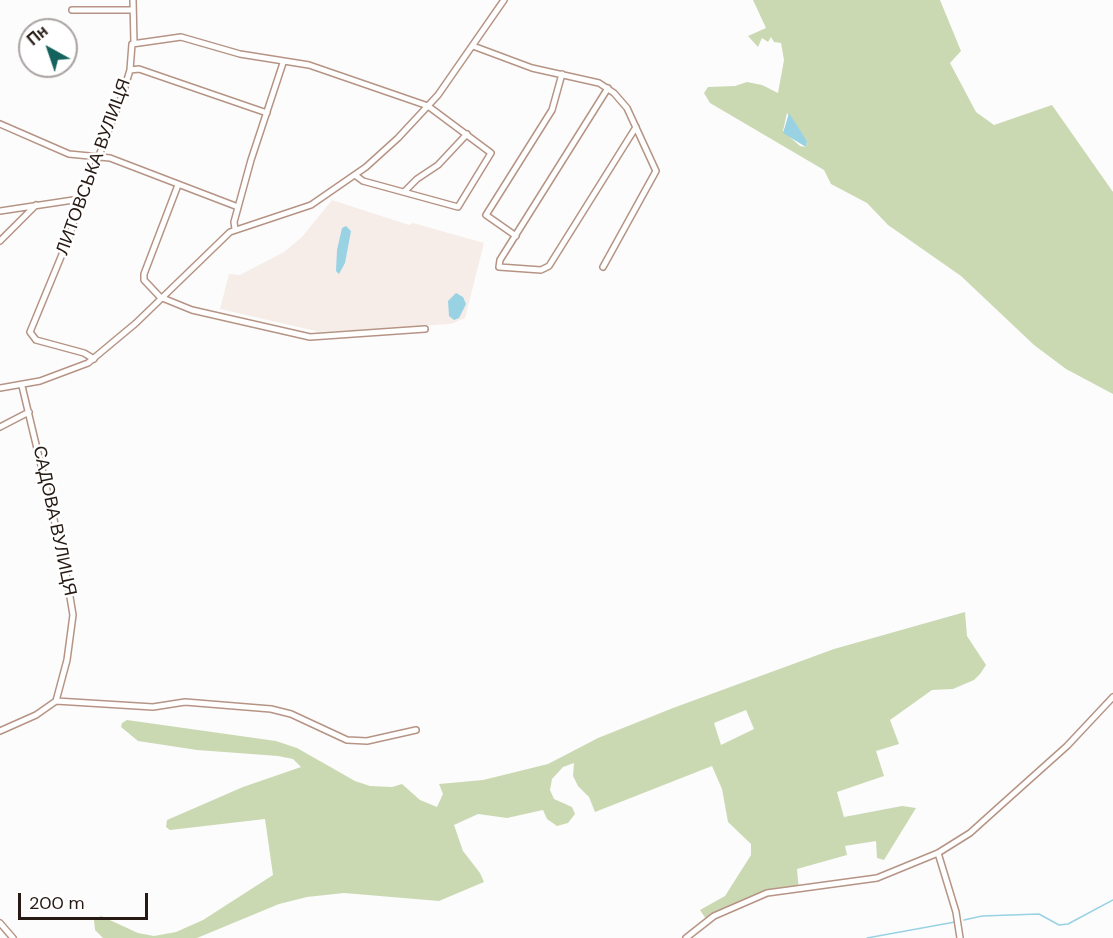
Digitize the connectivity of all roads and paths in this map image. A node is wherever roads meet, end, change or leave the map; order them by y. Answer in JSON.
{"nodes":[{"id":1,"x":133,"y":0,"type":"edge"},
{"id":2,"x":504,"y":0,"type":"edge"},
{"id":3,"x":72,"y":10,"type":"dead end"},
{"id":4,"x":133,"y":10,"type":"junction"},
{"id":5,"x":134,"y":44,"type":"junction"},
{"id":6,"x":473,"y":46,"type":"junction"},
{"id":7,"x":284,"y":63,"type":"junction"},
{"id":8,"x":130,"y":70,"type":"junction"},
{"id":9,"x":562,"y":74,"type":"junction"},
{"id":10,"x":608,"y":88,"type":"junction"},
{"id":11,"x":429,"y":106,"type":"junction"},
{"id":12,"x":267,"y":113,"type":"junction"},
{"id":13,"x":0,"y":124,"type":"edge"},
{"id":14,"x":636,"y":127,"type":"junction"},
{"id":15,"x":467,"y":134,"type":"junction"},
{"id":16,"x":99,"y":157,"type":"junction"},
{"id":17,"x":355,"y":175,"type":"junction"},
{"id":18,"x":178,"y":185,"type":"junction"},
{"id":19,"x":405,"y":191,"type":"junction"},
{"id":20,"x":80,"y":199,"type":"junction"},
{"id":21,"x":36,"y":205,"type":"junction"},
{"id":22,"x":238,"y":207,"type":"junction"},
{"id":23,"x":0,"y":211,"type":"edge"},
{"id":24,"x":235,"y":230,"type":"junction"},
{"id":25,"x":516,"y":236,"type":"junction"},
{"id":26,"x":0,"y":241,"type":"edge"},
{"id":27,"x":603,"y":267,"type":"dead end"},
{"id":28,"x":162,"y":298,"type":"junction"},
{"id":29,"x":425,"y":328,"type":"dead end"},
{"id":30,"x":94,"y":359,"type":"junction"},
{"id":31,"x":22,"y":386,"type":"junction"},
{"id":32,"x":0,"y":387,"type":"edge"},
{"id":33,"x":29,"y":412,"type":"junction"},
{"id":34,"x":0,"y":427,"type":"edge"},
{"id":35,"x":1113,"y":697,"type":"edge"},
{"id":36,"x":56,"y":701,"type":"junction"},
{"id":37,"x":0,"y":730,"type":"edge"},
{"id":38,"x":416,"y":730,"type":"dead end"},
{"id":39,"x":938,"y":853,"type":"junction"},
{"id":40,"x":0,"y":923,"type":"edge"},
{"id":41,"x":13,"y":938,"type":"edge"},
{"id":42,"x":686,"y":938,"type":"edge"},
{"id":43,"x":960,"y":938,"type":"edge"}],
"edges":[{"from":1,"to":4,"type":"street","name":"ЛИТОВСЬКА ВУЛИЦЯ"},
{"from":2,"to":6,"type":"street"},
{"from":3,"to":4,"type":"street"},
{"from":4,"to":5,"type":"street","name":"ЛИТОВСЬКА ВУЛИЦЯ"},
{"from":5,"to":7,"type":"street"},
{"from":5,"to":8,"type":"street","name":"ЛИТОВСЬКА ВУЛИЦЯ"},
{"from":6,"to":9,"type":"street"},
{"from":6,"to":11,"type":"street"},
{"from":7,"to":11,"type":"street"},
{"from":7,"to":12,"type":"street"},
{"from":8,"to":12,"type":"street"},
{"from":8,"to":16,"type":"street","name":"ЛИТОВСЬКА ВУЛИЦЯ"},
{"from":9,"to":10,"type":"street"},
{"from":9,"to":25,"type":"street"},
{"from":10,"to":14,"type":"street"},
{"from":10,"to":25,"type":"street"},
{"from":11,"to":15,"type":"street"},
{"from":11,"to":17,"type":"street"},
{"from":12,"to":22,"type":"street"},
{"from":13,"to":16,"type":"street"},
{"from":14,"to":25,"type":"street"},
{"from":14,"to":27,"type":"street"},
{"from":15,"to":19,"type":"street"},
{"from":15,"to":19,"type":"street"},
{"from":16,"to":18,"type":"street"},
{"from":16,"to":20,"type":"street","name":"ЛИТОВСЬКА ВУЛИЦЯ"},
{"from":17,"to":19,"type":"street"},
{"from":17,"to":24,"type":"street"},
{"from":18,"to":22,"type":"street"},
{"from":18,"to":28,"type":"street"},
{"from":20,"to":21,"type":"street"},
{"from":20,"to":30,"type":"street","name":"ЛИТОВСЬКА ВУЛИЦЯ"},
{"from":21,"to":23,"type":"street"},
{"from":21,"to":26,"type":"street"},
{"from":22,"to":24,"type":"street"},
{"from":24,"to":28,"type":"street"},
{"from":28,"to":29,"type":"street"},
{"from":28,"to":30,"type":"street"},
{"from":30,"to":31,"type":"street"},
{"from":31,"to":32,"type":"street"},
{"from":31,"to":33,"type":"street","name":"САДОВА ВУЛИЦЯ"},
{"from":33,"to":34,"type":"street"},
{"from":33,"to":36,"type":"street","name":"САДОВА ВУЛИЦЯ"},
{"from":35,"to":39,"type":"street"},
{"from":36,"to":37,"type":"street"},
{"from":36,"to":38,"type":"street"},
{"from":39,"to":42,"type":"street"},
{"from":39,"to":43,"type":"street"},
{"from":40,"to":41,"type":"street"}]}
